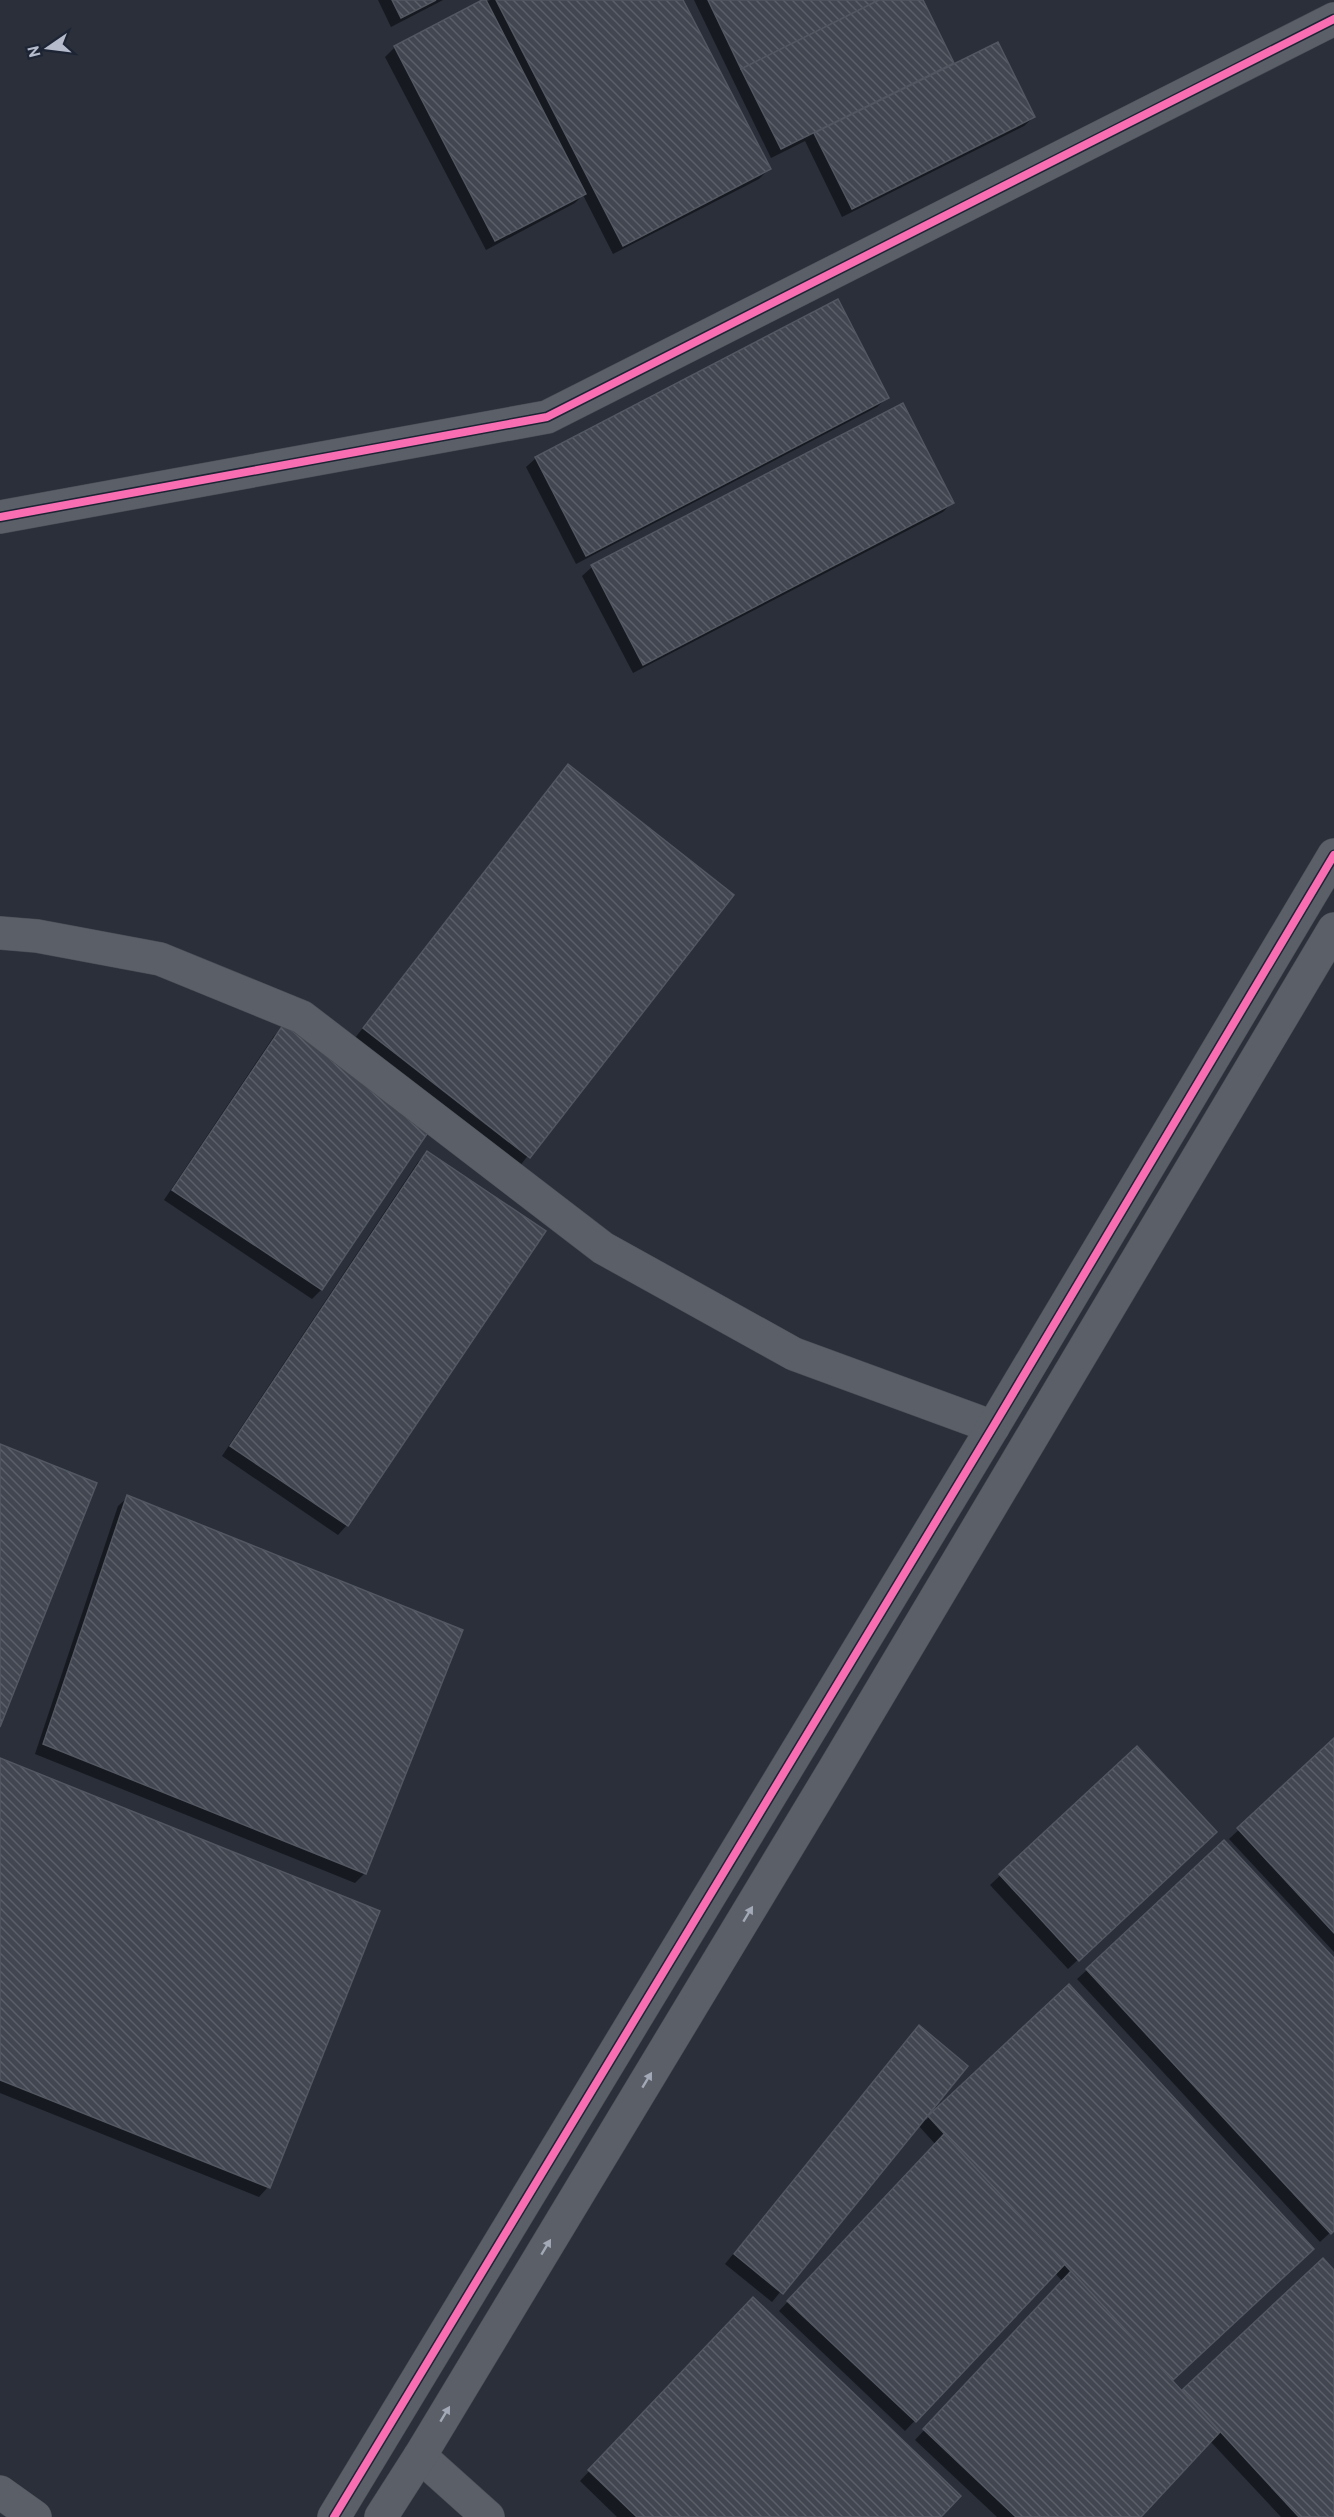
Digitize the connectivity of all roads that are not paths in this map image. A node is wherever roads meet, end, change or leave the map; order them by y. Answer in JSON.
{"nodes":[{"id":1,"x":1334,"y":19,"type":"edge"},
{"id":2,"x":0,"y":517,"type":"edge"},
{"id":3,"x":1334,"y":855,"type":"edge"},
{"id":4,"x":1334,"y":929,"type":"edge"},
{"id":5,"x":0,"y":933,"type":"edge"},
{"id":6,"x":993,"y":1426,"type":"junction"},
{"id":7,"x":420,"y":2456,"type":"junction"},
{"id":8,"x":0,"y":2492,"type":"edge"},
{"id":9,"x":35,"y":2517,"type":"edge"},
{"id":10,"x":333,"y":2517,"type":"edge"},
{"id":11,"x":381,"y":2517,"type":"edge"},
{"id":12,"x":488,"y":2517,"type":"edge"}],
"edges":[{"from":1,"to":2,"type":"street"},
{"from":3,"to":6,"type":"street"},
{"from":7,"to":4,"type":"street","one_way":true},
{"from":5,"to":6,"type":"street"},
{"from":6,"to":10,"type":"street"},
{"from":7,"to":11,"type":"street"},
{"from":7,"to":12,"type":"street"},
{"from":8,"to":9,"type":"street"}]}
